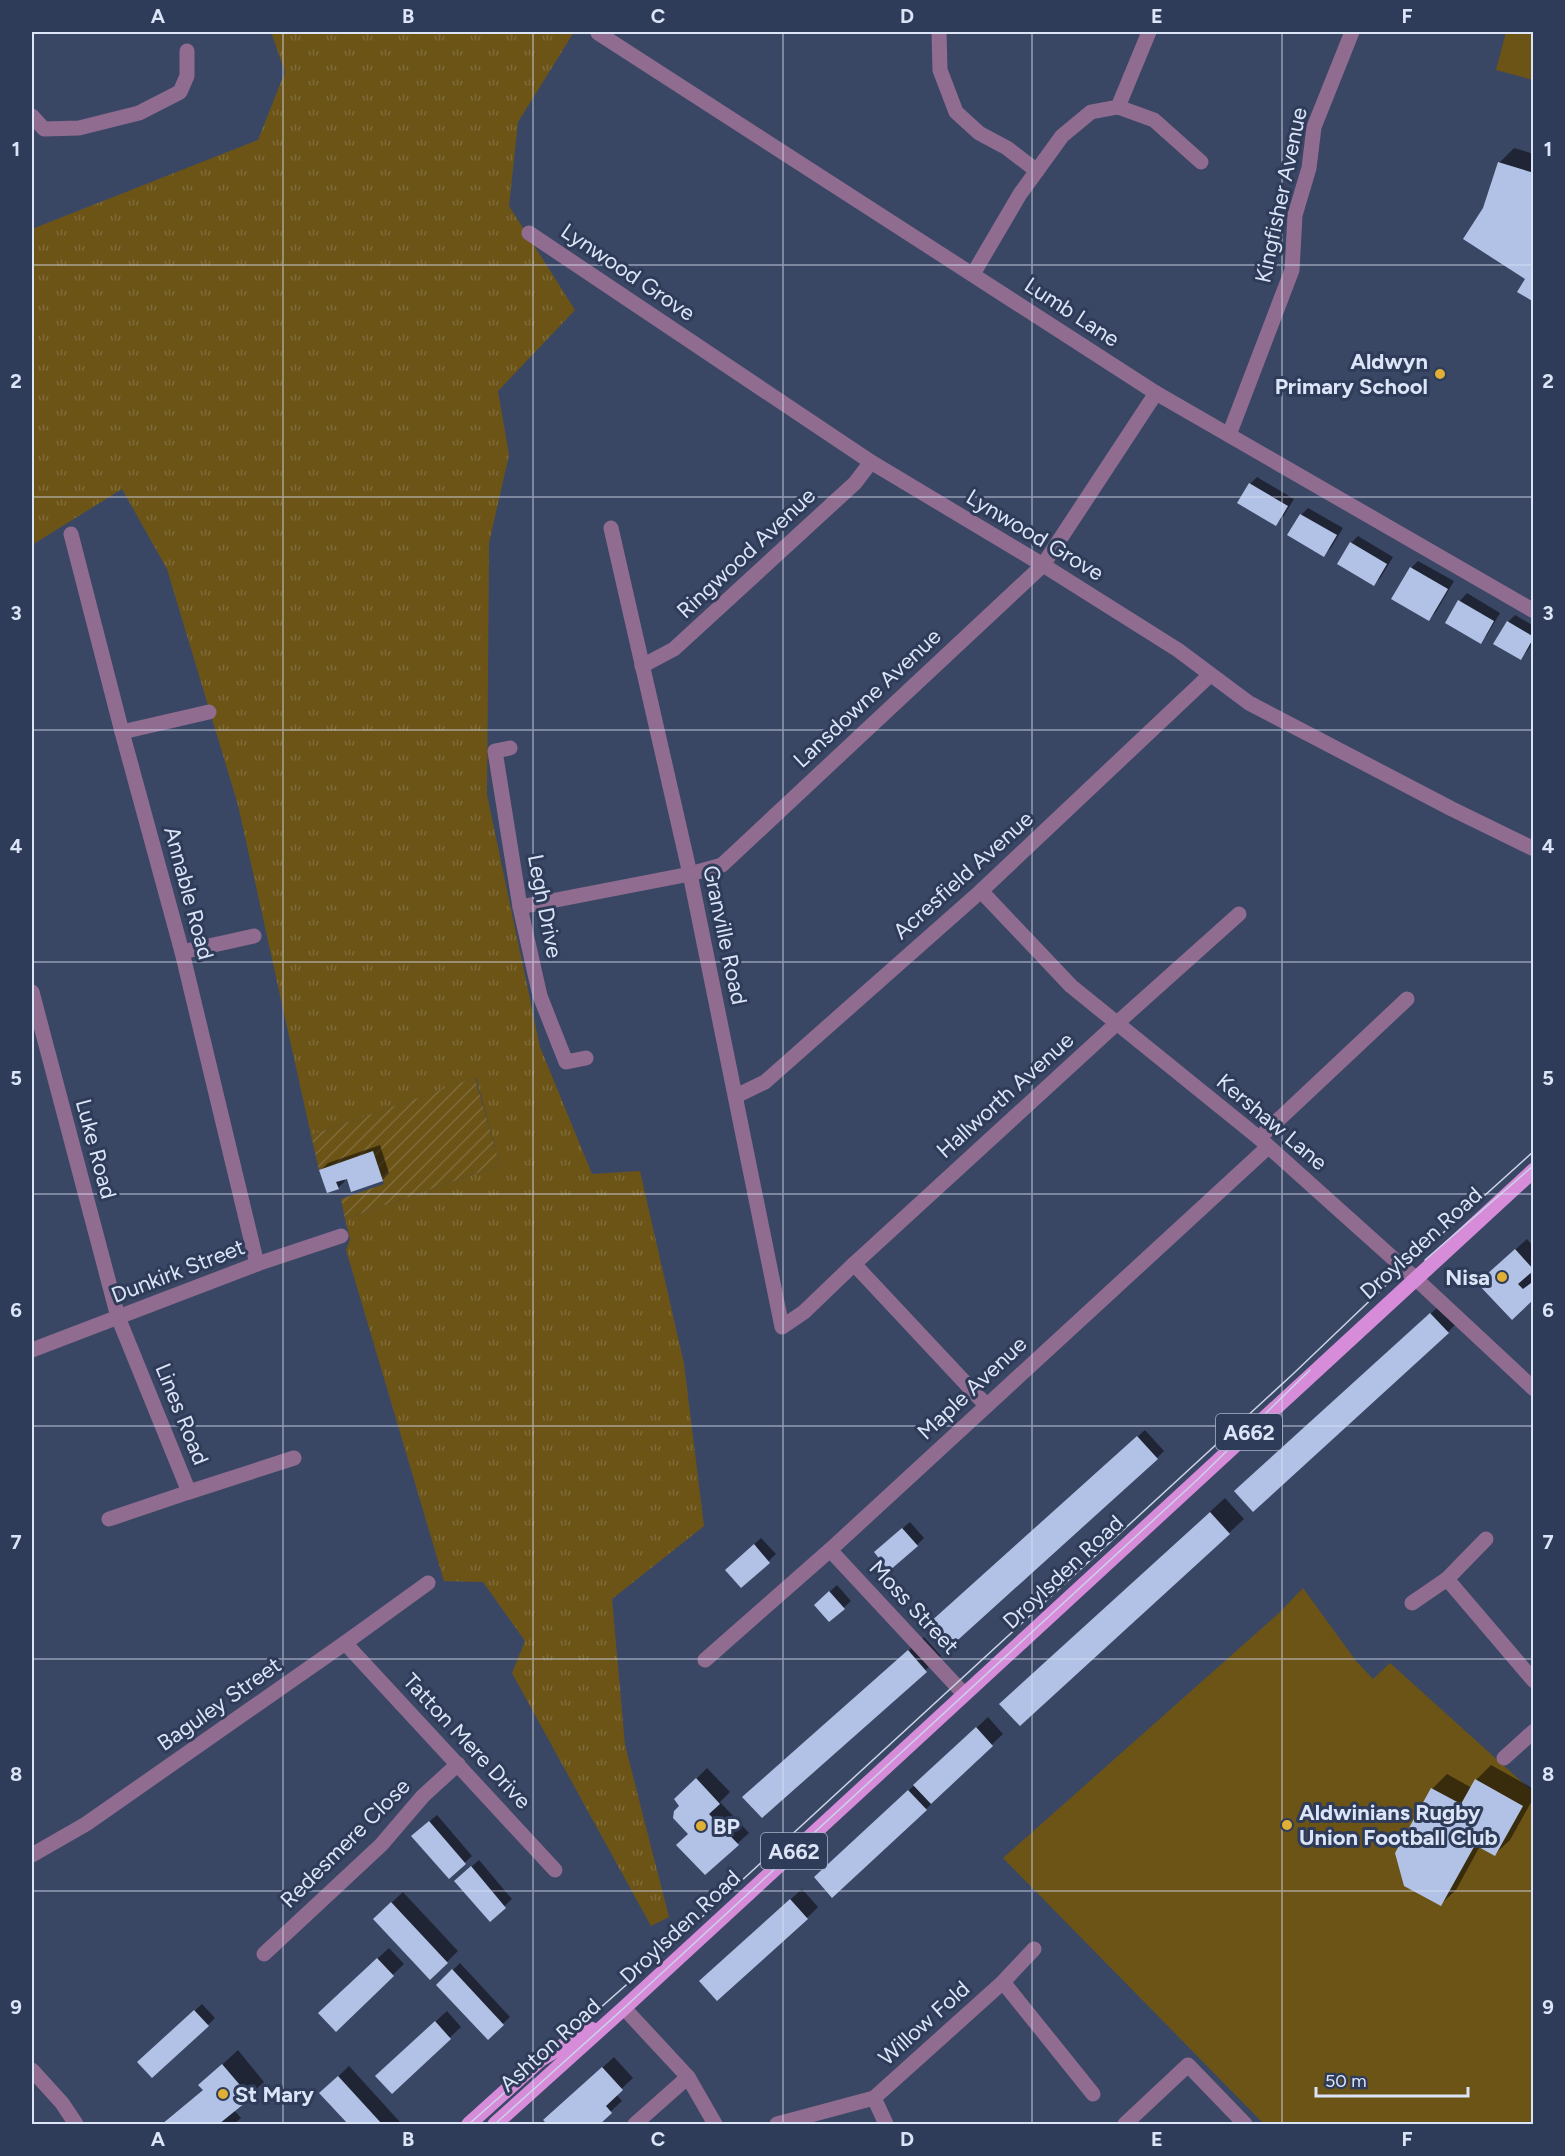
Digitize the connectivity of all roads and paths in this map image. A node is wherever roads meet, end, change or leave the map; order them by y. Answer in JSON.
{"nodes":[{"id":1,"x":939,"y":32,"type":"edge"},
{"id":2,"x":1149,"y":32,"type":"edge"},
{"id":3,"x":1352,"y":32,"type":"edge"},
{"id":4,"x":598,"y":33,"type":"dead end"},
{"id":5,"x":187,"y":51,"type":"dead end"},
{"id":6,"x":1118,"y":107,"type":"junction"},
{"id":7,"x":32,"y":116,"type":"edge"},
{"id":8,"x":44,"y":129,"type":"junction"},
{"id":9,"x":32,"y":140,"type":"edge"},
{"id":10,"x":1201,"y":162,"type":"dead end"},
{"id":11,"x":1037,"y":171,"type":"junction"},
{"id":12,"x":529,"y":232,"type":"dead end"},
{"id":13,"x":973,"y":274,"type":"junction"},
{"id":14,"x":1156,"y":393,"type":"junction"},
{"id":15,"x":1229,"y":435,"type":"junction"},
{"id":16,"x":871,"y":462,"type":"junction"},
{"id":17,"x":611,"y":528,"type":"dead end"},
{"id":18,"x":71,"y":534,"type":"dead end"},
{"id":19,"x":1043,"y":565,"type":"junction"},
{"id":20,"x":1533,"y":611,"type":"edge"},
{"id":21,"x":642,"y":666,"type":"junction"},
{"id":22,"x":1210,"y":675,"type":"junction"},
{"id":23,"x":209,"y":712,"type":"dead end"},
{"id":24,"x":122,"y":732,"type":"junction"},
{"id":25,"x":510,"y":748,"type":"dead end"},
{"id":26,"x":1533,"y":849,"type":"edge"},
{"id":27,"x":690,"y":874,"type":"junction"},
{"id":28,"x":981,"y":891,"type":"junction"},
{"id":29,"x":520,"y":908,"type":"junction"},
{"id":30,"x":1239,"y":914,"type":"dead end"},
{"id":31,"x":254,"y":936,"type":"dead end"},
{"id":32,"x":182,"y":952,"type":"junction"},
{"id":33,"x":32,"y":992,"type":"edge"},
{"id":34,"x":1407,"y":999,"type":"dead end"},
{"id":35,"x":1116,"y":1024,"type":"junction"},
{"id":36,"x":586,"y":1058,"type":"dead end"},
{"id":37,"x":736,"y":1095,"type":"junction"},
{"id":38,"x":1263,"y":1142,"type":"junction"},
{"id":39,"x":1533,"y":1170,"type":"edge"},
{"id":40,"x":341,"y":1236,"type":"dead end"},
{"id":41,"x":258,"y":1264,"type":"junction"},
{"id":42,"x":854,"y":1264,"type":"junction"},
{"id":43,"x":1416,"y":1278,"type":"junction"},
{"id":44,"x":804,"y":1312,"type":"joint"},
{"id":45,"x":118,"y":1317,"type":"junction"},
{"id":46,"x":32,"y":1350,"type":"edge"},
{"id":47,"x":1533,"y":1389,"type":"edge"},
{"id":48,"x":986,"y":1405,"type":"junction"},
{"id":49,"x":294,"y":1458,"type":"dead end"},
{"id":50,"x":189,"y":1492,"type":"junction"},
{"id":51,"x":109,"y":1519,"type":"dead end"},
{"id":52,"x":1486,"y":1539,"type":"dead end"},
{"id":53,"x":830,"y":1550,"type":"junction"},
{"id":54,"x":1447,"y":1579,"type":"junction"},
{"id":55,"x":428,"y":1582,"type":"dead end"},
{"id":56,"x":1412,"y":1603,"type":"dead end"},
{"id":57,"x":345,"y":1643,"type":"junction"},
{"id":58,"x":705,"y":1660,"type":"dead end"},
{"id":59,"x":1533,"y":1681,"type":"edge"},
{"id":60,"x":964,"y":1694,"type":"junction"},
{"id":61,"x":1533,"y":1731,"type":"edge"},
{"id":62,"x":1504,"y":1758,"type":"dead end"},
{"id":63,"x":458,"y":1764,"type":"junction"},
{"id":64,"x":32,"y":1855,"type":"edge"},
{"id":65,"x":555,"y":1870,"type":"dead end"},
{"id":66,"x":1034,"y":1949,"type":"dead end"},
{"id":67,"x":264,"y":1954,"type":"dead end"},
{"id":68,"x":1003,"y":1982,"type":"junction"},
{"id":69,"x":624,"y":2008,"type":"junction"},
{"id":70,"x":32,"y":2070,"type":"edge"},
{"id":71,"x":688,"y":2076,"type":"junction"},
{"id":72,"x":1093,"y":2094,"type":"dead end"},
{"id":73,"x":874,"y":2098,"type":"junction"},
{"id":74,"x":76,"y":2124,"type":"edge"},
{"id":75,"x":469,"y":2124,"type":"edge"},
{"id":76,"x":495,"y":2124,"type":"edge"},
{"id":77,"x":635,"y":2124,"type":"edge"},
{"id":78,"x":715,"y":2124,"type":"edge"},
{"id":79,"x":777,"y":2124,"type":"edge"},
{"id":80,"x":886,"y":2124,"type":"edge"},
{"id":81,"x":1125,"y":2124,"type":"edge"},
{"id":82,"x":1245,"y":2124,"type":"edge"}],
"edges":[{"from":1,"to":11,"type":"street"},
{"from":2,"to":6,"type":"street"},
{"from":3,"to":15,"type":"street","name":"Kingfisher Avenue"},
{"from":4,"to":13,"type":"street","name":"Lumb Lane"},
{"from":5,"to":8,"type":"street"},
{"from":6,"to":10,"type":"street"},
{"from":6,"to":11,"type":"street"},
{"from":7,"to":8,"type":"street"},
{"from":8,"to":9,"type":"street"},
{"from":11,"to":13,"type":"street"},
{"from":12,"to":16,"type":"street","name":"Lynwood Grove"},
{"from":13,"to":14,"type":"street","name":"Lumb Lane"},
{"from":14,"to":15,"type":"street","name":"Lumb Lane"},
{"from":14,"to":19,"type":"street","name":"Lansdowne Avenue"},
{"from":15,"to":20,"type":"street","name":"Lumb Lane"},
{"from":16,"to":19,"type":"street","name":"Lynwood Grove"},
{"from":16,"to":21,"type":"street","name":"Ringwood Avenue"},
{"from":17,"to":21,"type":"street","name":"Granville Road"},
{"from":18,"to":24,"type":"street","name":"Annable Road"},
{"from":19,"to":22,"type":"street","name":"Lynwood Grove"},
{"from":19,"to":27,"type":"street","name":"Lansdowne Avenue"},
{"from":21,"to":27,"type":"street","name":"Granville Road"},
{"from":22,"to":26,"type":"street","name":"Lynwood Grove"},
{"from":22,"to":28,"type":"street","name":"Acresfield Avenue"},
{"from":23,"to":24,"type":"street"},
{"from":24,"to":32,"type":"street","name":"Annable Road"},
{"from":25,"to":29,"type":"street","name":"Legh Drive"},
{"from":27,"to":29,"type":"street","name":"Lansdowne Avenue"},
{"from":27,"to":37,"type":"street","name":"Granville Road"},
{"from":28,"to":35,"type":"street","name":"Kershaw Lane"},
{"from":28,"to":37,"type":"street","name":"Acresfield Avenue"},
{"from":29,"to":36,"type":"street","name":"Legh Drive"},
{"from":30,"to":35,"type":"street","name":"Hallworth Avenue"},
{"from":31,"to":32,"type":"street"},
{"from":32,"to":41,"type":"street","name":"Annable Road"},
{"from":33,"to":45,"type":"street","name":"Luke Road"},
{"from":34,"to":38,"type":"street","name":"Maple Avenue"},
{"from":35,"to":38,"type":"street","name":"Kershaw Lane"},
{"from":35,"to":42,"type":"street","name":"Hallworth Avenue"},
{"from":37,"to":44,"type":"street","name":"Granville Road"},
{"from":38,"to":43,"type":"street","name":"Kershaw Lane"},
{"from":38,"to":48,"type":"street","name":"Maple Avenue"},
{"from":39,"to":43,"type":"main road","name":"Droylsden Road","number":"A662"},
{"from":40,"to":41,"type":"street","name":"Dunkirk Street"},
{"from":41,"to":45,"type":"street","name":"Dunkirk Street"},
{"from":42,"to":44,"type":"street","name":"Hallworth Avenue"},
{"from":42,"to":48,"type":"street"},
{"from":43,"to":47,"type":"street","name":"Kershaw Lane"},
{"from":43,"to":60,"type":"main road","name":"Droylsden Road","number":"A662"},
{"from":45,"to":46,"type":"street","name":"Dunkirk Street"},
{"from":45,"to":50,"type":"street","name":"Lines Road"},
{"from":48,"to":53,"type":"street","name":"Maple Avenue"},
{"from":49,"to":50,"type":"street","name":"Lines Road"},
{"from":50,"to":51,"type":"street"},
{"from":52,"to":54,"type":"street"},
{"from":53,"to":58,"type":"street","name":"Maple Avenue"},
{"from":53,"to":60,"type":"street","name":"Moss Street"},
{"from":54,"to":56,"type":"street"},
{"from":54,"to":59,"type":"street"},
{"from":55,"to":57,"type":"street","name":"Baguley Street"},
{"from":57,"to":63,"type":"street","name":"Tatton Mere Drive"},
{"from":57,"to":64,"type":"street","name":"Baguley Street"},
{"from":60,"to":69,"type":"main road","name":"Droylsden Road","number":"A662"},
{"from":61,"to":62,"type":"street"},
{"from":63,"to":65,"type":"street","name":"Tatton Mere Drive"},
{"from":63,"to":67,"type":"street","name":"Redesmere Close"},
{"from":66,"to":68,"type":"street","name":"Willow Fold"},
{"from":68,"to":72,"type":"street","name":"Willow Fold"},
{"from":68,"to":73,"type":"street","name":"Willow Fold"},
{"from":69,"to":71,"type":"street"},
{"from":69,"to":75,"type":"main road","name":"Ashton Road","number":"A662"},
{"from":69,"to":76,"type":"main road","name":"Ashton Road","number":"A662"},
{"from":70,"to":74,"type":"street"},
{"from":71,"to":77,"type":"street"},
{"from":71,"to":78,"type":"street"},
{"from":73,"to":79,"type":"street","name":"Willow Fold"},
{"from":73,"to":80,"type":"street","name":"Willow Fold"},
{"from":81,"to":82,"type":"street"}]}
